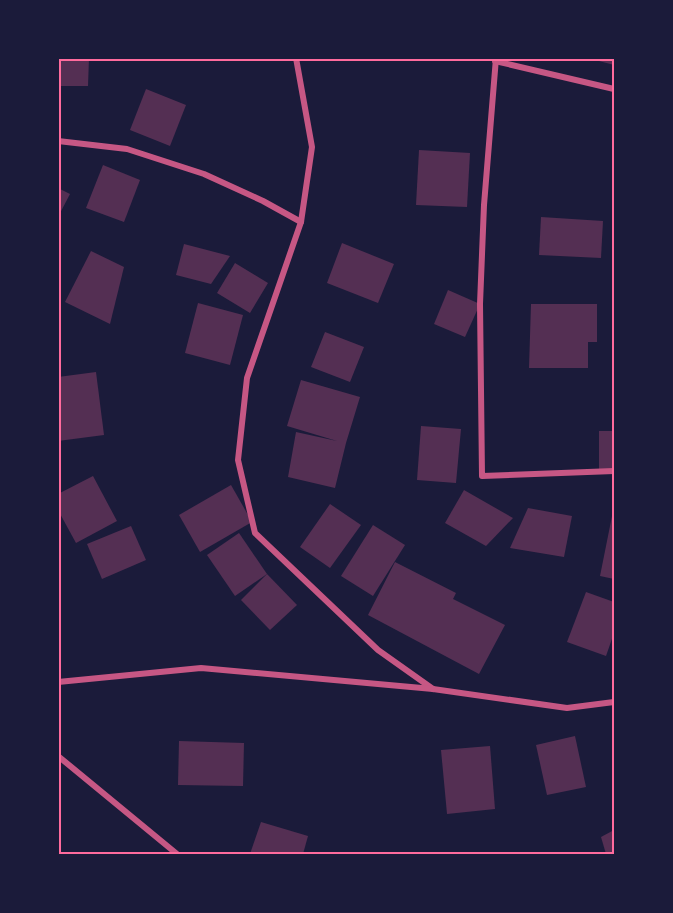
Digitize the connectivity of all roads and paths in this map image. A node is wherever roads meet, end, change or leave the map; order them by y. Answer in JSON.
{"nodes":[{"id":1,"x":296,"y":58,"type":"edge"},
{"id":2,"x":496,"y":60,"type":"edge"},
{"id":3,"x":615,"y":89,"type":"edge"},
{"id":4,"x":58,"y":141,"type":"edge"},
{"id":5,"x":301,"y":222,"type":"junction"},
{"id":6,"x":615,"y":471,"type":"edge"},
{"id":7,"x":58,"y":682,"type":"edge"},
{"id":8,"x":433,"y":689,"type":"junction"},
{"id":9,"x":615,"y":702,"type":"edge"},
{"id":10,"x":58,"y":756,"type":"edge"},
{"id":11,"x":177,"y":855,"type":"edge"}],
"edges":[{"from":1,"to":5,"type":"street"},
{"from":2,"to":3,"type":"street"},
{"from":2,"to":6,"type":"street"},
{"from":4,"to":5,"type":"street"},
{"from":5,"to":8,"type":"street"},
{"from":7,"to":8,"type":"street"},
{"from":8,"to":9,"type":"street"},
{"from":10,"to":11,"type":"street"}]}
